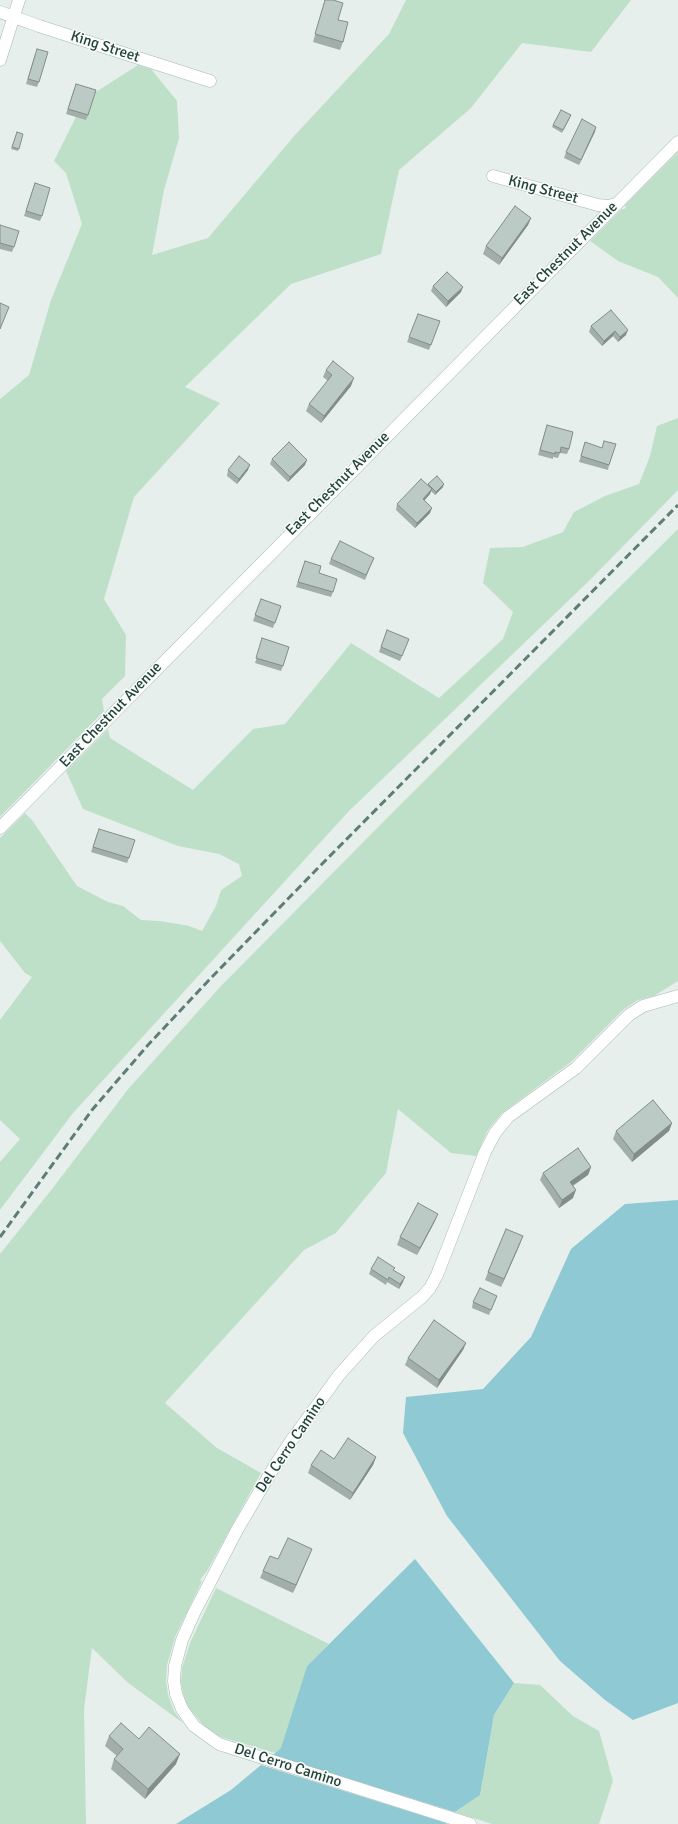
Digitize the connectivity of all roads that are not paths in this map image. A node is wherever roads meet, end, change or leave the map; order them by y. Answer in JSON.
{"nodes":[{"id":1,"x":19,"y":0,"type":"edge"},
{"id":2,"x":0,"y":12,"type":"edge"},
{"id":3,"x":13,"y":16,"type":"junction"},
{"id":4,"x":0,"y":60,"type":"edge"},
{"id":5,"x":210,"y":81,"type":"dead end"},
{"id":6,"x":678,"y":142,"type":"edge"},
{"id":7,"x":493,"y":176,"type":"dead end"},
{"id":8,"x":616,"y":204,"type":"junction"},
{"id":9,"x":0,"y":828,"type":"edge"},
{"id":10,"x":678,"y":996,"type":"edge"},
{"id":11,"x":470,"y":1824,"type":"edge"}],
"edges":[{"from":1,"to":3,"type":"street"},
{"from":2,"to":3,"type":"street","name":"King Street"},
{"from":3,"to":4,"type":"street"},
{"from":3,"to":5,"type":"street","name":"King Street"},
{"from":6,"to":8,"type":"street","name":"East Chestnut Avenue"},
{"from":7,"to":8,"type":"street","name":"King Street"},
{"from":8,"to":9,"type":"street","name":"East Chestnut Avenue"},
{"from":10,"to":11,"type":"street","name":"Del Cerro Camino"}]}
